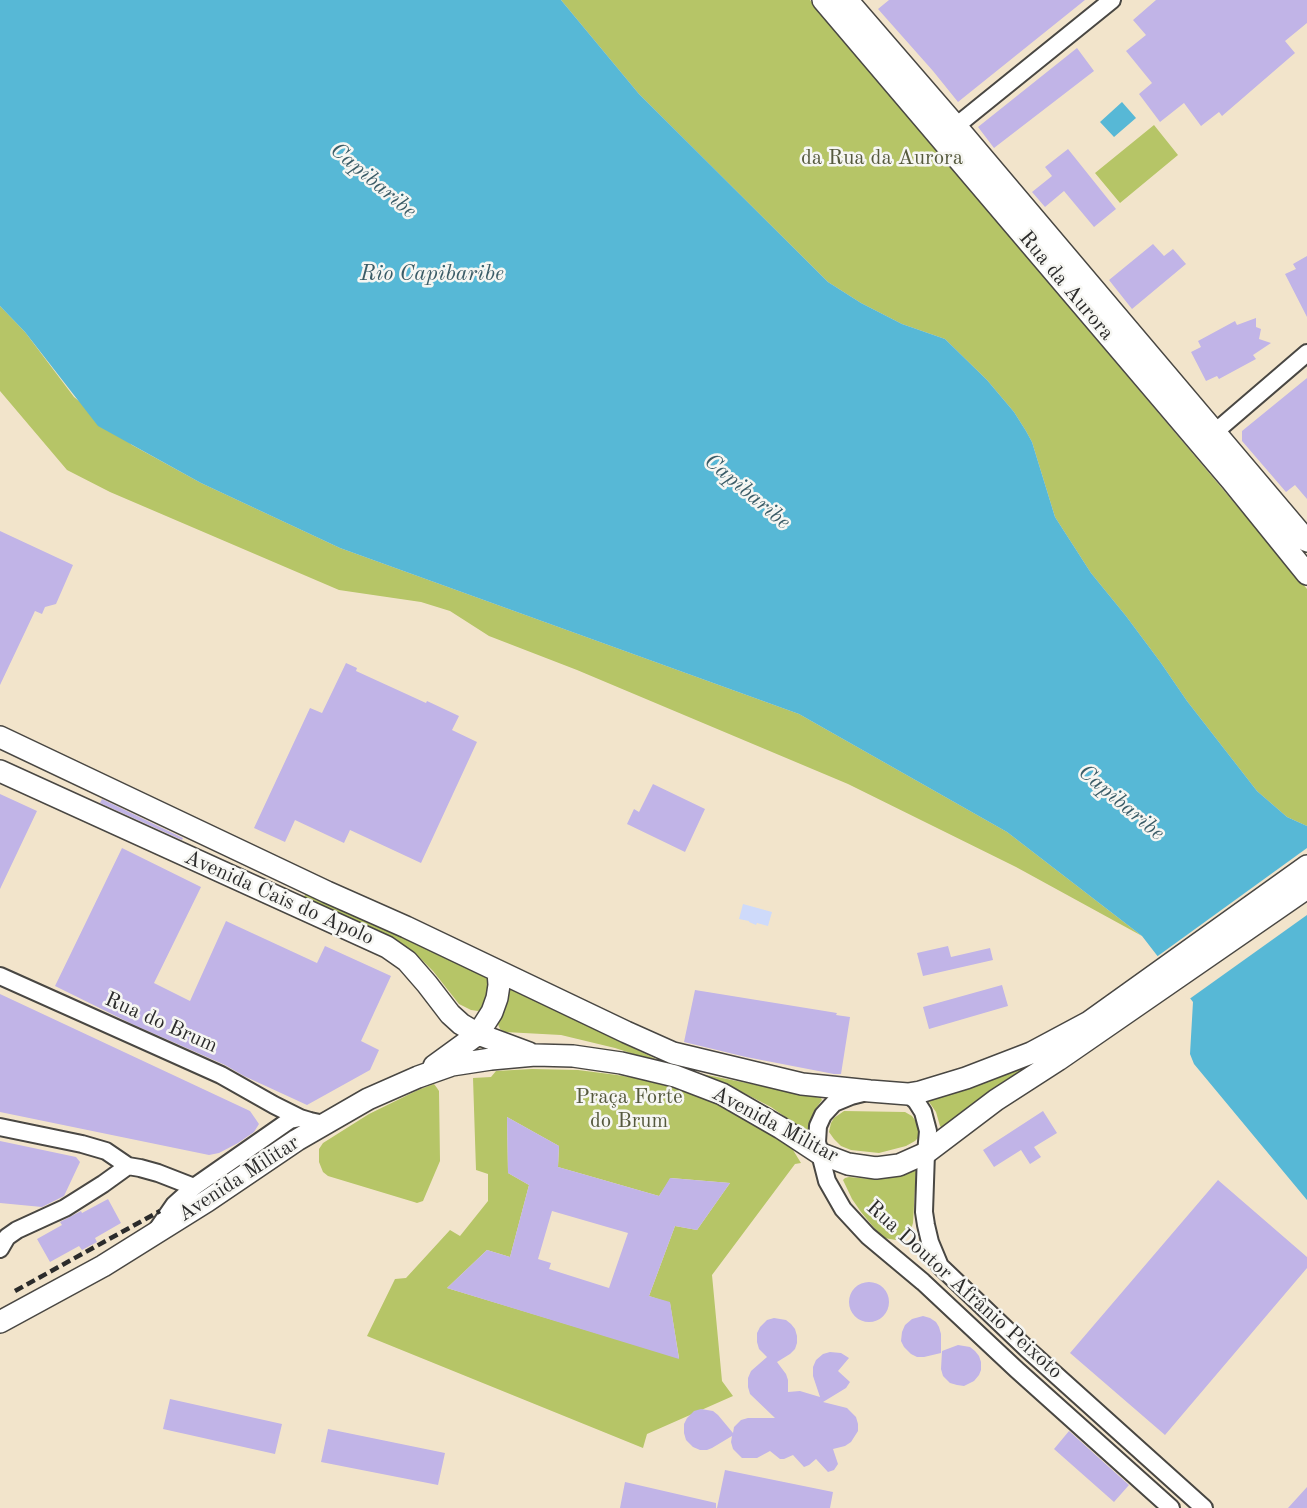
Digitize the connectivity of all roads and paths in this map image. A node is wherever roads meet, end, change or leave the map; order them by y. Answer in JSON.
{"nodes":[{"id":1,"x":824,"y":0,"type":"edge"},
{"id":2,"x":847,"y":0,"type":"edge"},
{"id":3,"x":1112,"y":0,"type":"edge"},
{"id":4,"x":956,"y":126,"type":"junction"},
{"id":5,"x":1307,"y":352,"type":"edge"},
{"id":6,"x":1215,"y":432,"type":"junction"},
{"id":7,"x":1307,"y":541,"type":"edge"},
{"id":8,"x":1307,"y":574,"type":"edge"},
{"id":9,"x":0,"y":737,"type":"edge"},
{"id":10,"x":0,"y":771,"type":"edge"},
{"id":11,"x":1307,"y":866,"type":"edge"},
{"id":12,"x":1307,"y":888,"type":"edge"},
{"id":13,"x":498,"y":971,"type":"junction"},
{"id":14,"x":0,"y":976,"type":"edge"},
{"id":15,"x":1153,"y":985,"type":"junction"},
{"id":16,"x":478,"y":1034,"type":"junction"},
{"id":17,"x":536,"y":1055,"type":"junction"},
{"id":18,"x":418,"y":1077,"type":"junction"},
{"id":19,"x":870,"y":1091,"type":"junction"},
{"id":20,"x":908,"y":1094,"type":"junction"},
{"id":21,"x":300,"y":1118,"type":"junction"},
{"id":22,"x":324,"y":1124,"type":"junction"},
{"id":23,"x":0,"y":1127,"type":"edge"},
{"id":24,"x":819,"y":1153,"type":"junction"},
{"id":25,"x":926,"y":1153,"type":"junction"},
{"id":26,"x":128,"y":1166,"type":"junction"},
{"id":27,"x":194,"y":1187,"type":"junction"},
{"id":28,"x":154,"y":1234,"type":"junction"},
{"id":29,"x":0,"y":1249,"type":"edge"},
{"id":30,"x":0,"y":1322,"type":"edge"},
{"id":31,"x":1171,"y":1508,"type":"edge"},
{"id":32,"x":1204,"y":1508,"type":"edge"}],
"edges":[{"from":1,"to":8,"type":"main road","name":"Rua da Aurora"},
{"from":2,"to":4,"type":"main road","name":"Rua da Aurora"},
{"from":3,"to":4,"type":"street"},
{"from":4,"to":6,"type":"main road","name":"Rua da Aurora"},
{"from":5,"to":6,"type":"street"},
{"from":6,"to":7,"type":"main road","name":"Rua da Aurora"},
{"from":9,"to":13,"type":"main road","name":"Avenida Cais do Apolo"},
{"from":10,"to":16,"type":"main road","name":"Avenida Cais do Apolo"},
{"from":11,"to":15,"type":"main road"},
{"from":12,"to":15,"type":"main road"},
{"from":13,"to":16,"type":"main road"},
{"from":13,"to":19,"type":"main road","name":"Avenida Militar"},
{"from":14,"to":21,"type":"street","name":"Rua do Brum"},
{"from":15,"to":20,"type":"main road","name":"Avenida Militar"},
{"from":15,"to":25,"type":"main road","name":"Avenida Militar"},
{"from":16,"to":17,"type":"main road","name":"Avenida Cais do Apolo"},
{"from":16,"to":18,"type":"main road","name":"Avenida Militar"},
{"from":17,"to":18,"type":"main road","name":"Avenida Militar"},
{"from":17,"to":24,"type":"main road","name":"Avenida Militar"},
{"from":18,"to":22,"type":"main road","name":"Avenida Militar"},
{"from":19,"to":20,"type":"main road","name":"Avenida Militar"},
{"from":19,"to":24,"type":"street","name":"Rua Doutor Afrânio Peixoto"},
{"from":20,"to":25,"type":"street","name":"Rua Doutor Afrânio Peixoto"},
{"from":21,"to":22,"type":"street","name":"Avenida Militar"},
{"from":21,"to":27,"type":"street","name":"Avenida Militar"},
{"from":22,"to":28,"type":"main road","name":"Avenida Militar"},
{"from":23,"to":26,"type":"street"},
{"from":24,"to":25,"type":"main road","name":"Avenida Militar"},
{"from":24,"to":31,"type":"street","name":"Rua Doutor Afrânio Peixoto"},
{"from":25,"to":32,"type":"street","name":"Rua Doutor Afrânio Peixoto"},
{"from":26,"to":27,"type":"street"},
{"from":26,"to":29,"type":"street"},
{"from":27,"to":28,"type":"street","name":"Avenida Militar"},
{"from":28,"to":30,"type":"main road","name":"Avenida Militar"}]}
